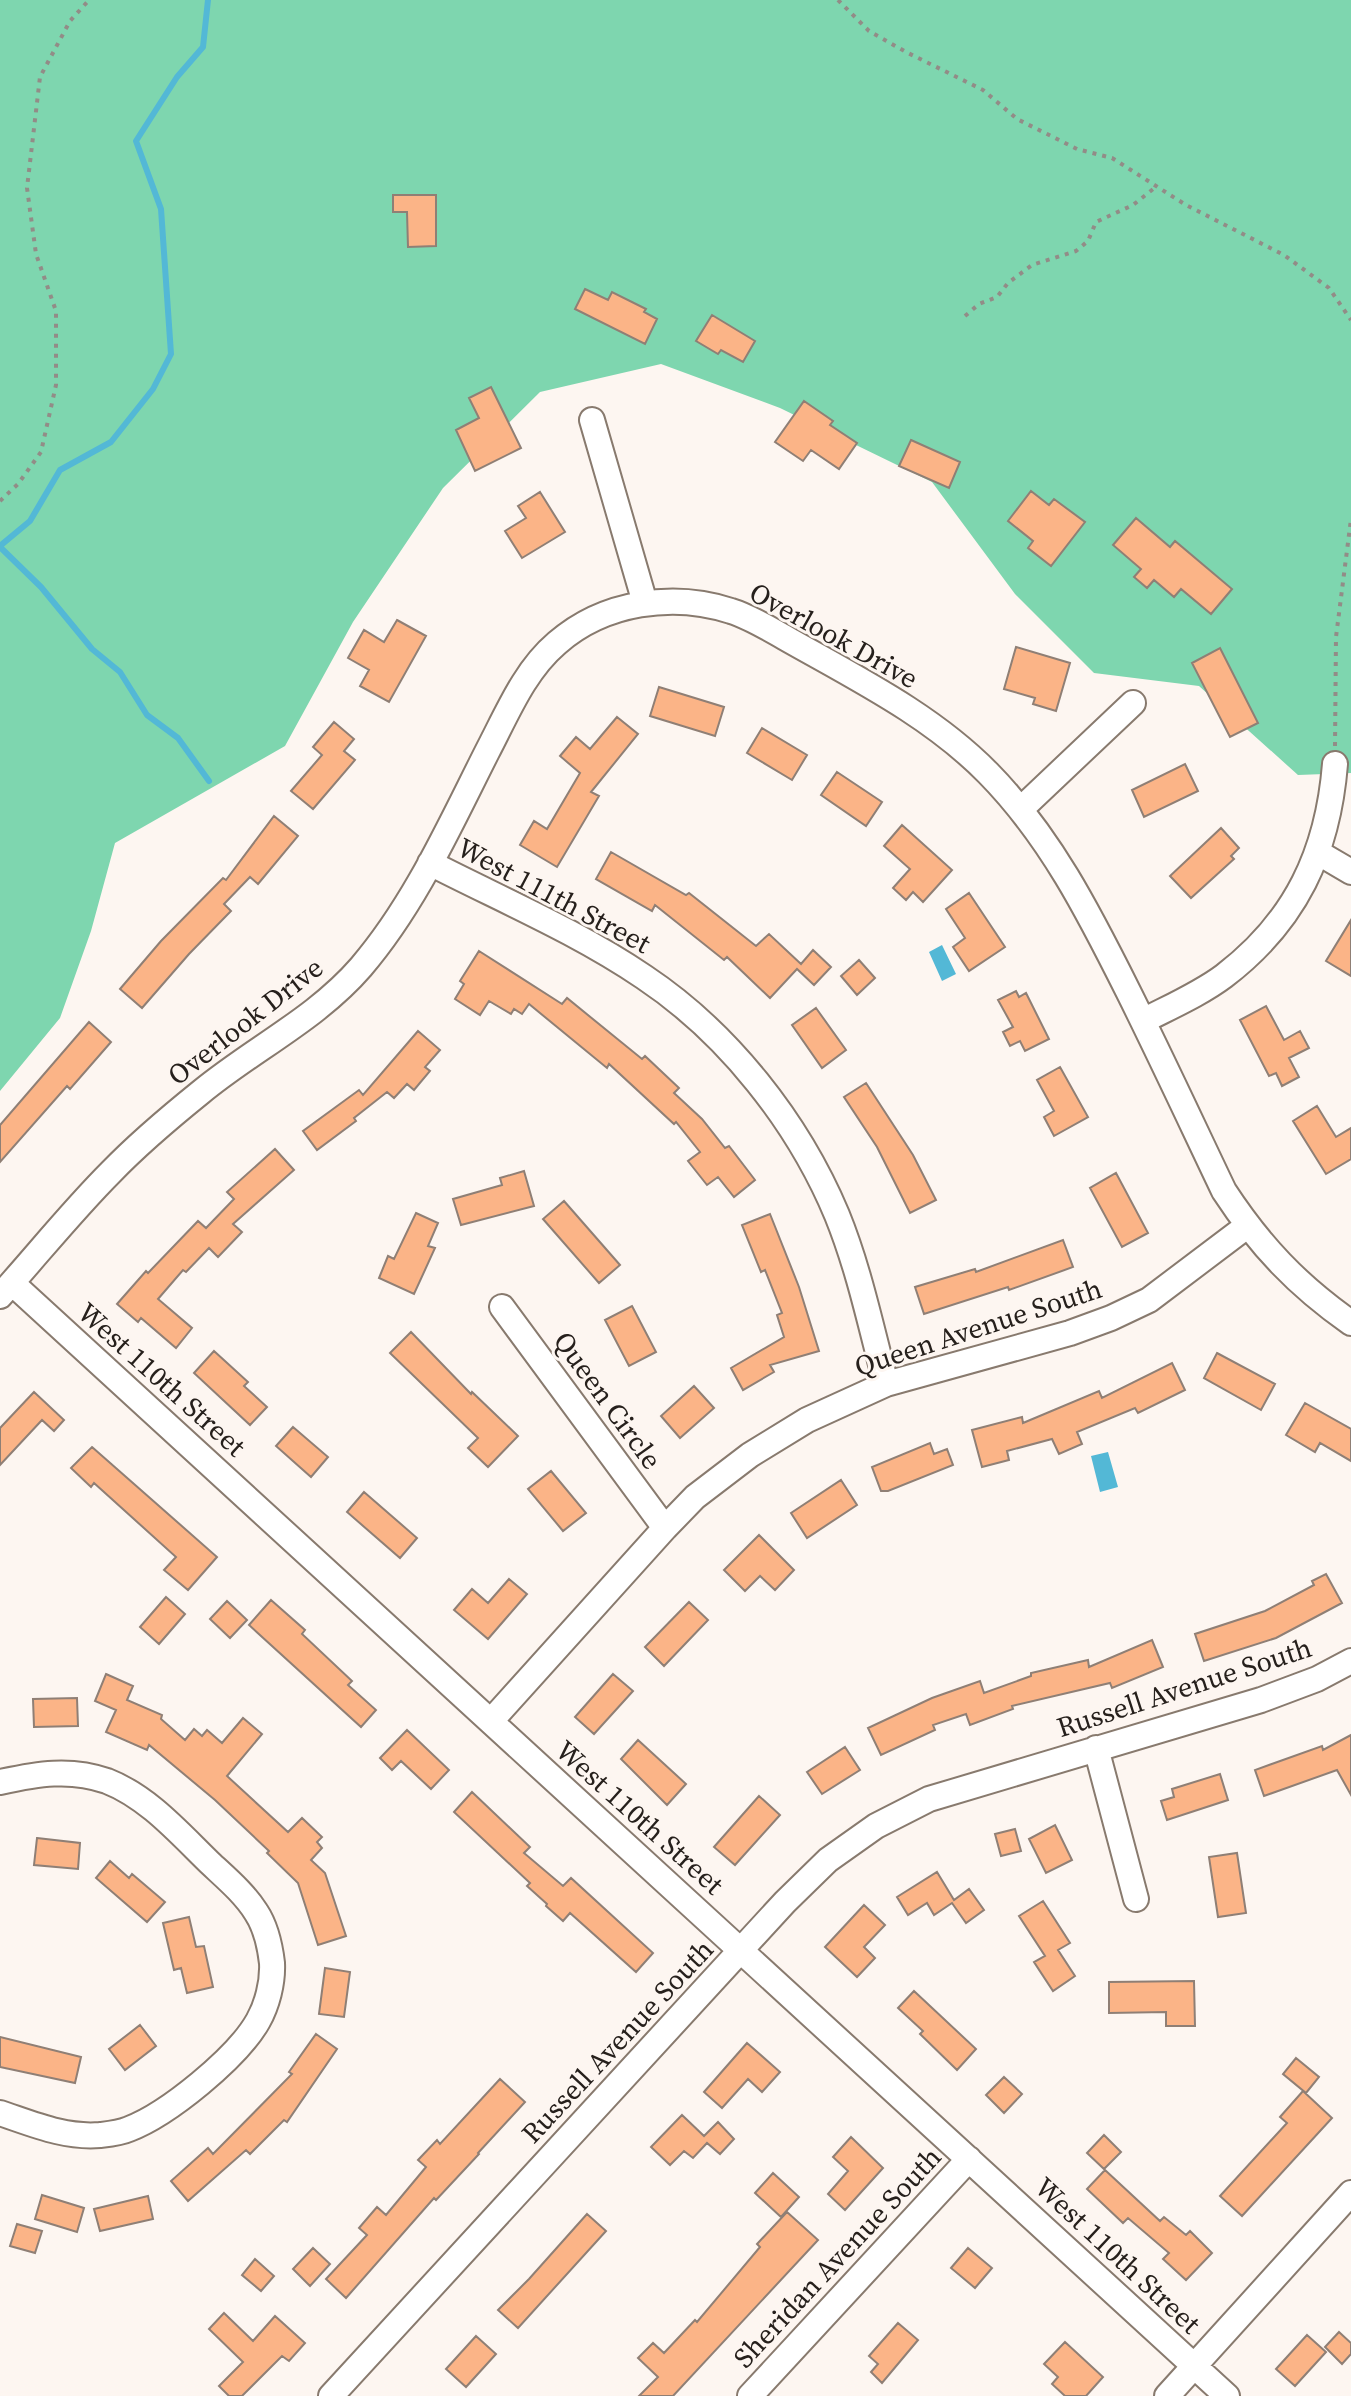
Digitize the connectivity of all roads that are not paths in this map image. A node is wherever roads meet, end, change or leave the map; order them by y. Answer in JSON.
{"nodes":[{"id":1,"x":592,"y":420,"type":"dead end"},
{"id":2,"x":645,"y":603,"type":"junction"},
{"id":3,"x":1133,"y":703,"type":"dead end"},
{"id":4,"x":1335,"y":764,"type":"road end"},
{"id":5,"x":1021,"y":809,"type":"junction"},
{"id":6,"x":1317,"y":852,"type":"junction"},
{"id":7,"x":430,"y":863,"type":"junction"},
{"id":8,"x":1351,"y":872,"type":"edge"},
{"id":9,"x":1143,"y":1021,"type":"junction"},
{"id":10,"x":1247,"y":1226,"type":"junction"},
{"id":11,"x":6,"y":1290,"type":"edge"},
{"id":12,"x":502,"y":1307,"type":"dead end"},
{"id":13,"x":1351,"y":1323,"type":"edge"},
{"id":14,"x":886,"y":1384,"type":"junction"},
{"id":15,"x":665,"y":1528,"type":"junction"},
{"id":16,"x":1351,"y":1661,"type":"edge"},
{"id":17,"x":491,"y":1721,"type":"junction"},
{"id":18,"x":1096,"y":1748,"type":"junction"},
{"id":19,"x":0,"y":1782,"type":"edge"},
{"id":20,"x":1136,"y":1899,"type":"dead end"},
{"id":21,"x":742,"y":1950,"type":"junction"},
{"id":22,"x":0,"y":2113,"type":"edge"},
{"id":23,"x":969,"y":2159,"type":"junction"},
{"id":24,"x":1351,"y":2193,"type":"edge"},
{"id":25,"x":1195,"y":2366,"type":"junction"},
{"id":26,"x":331,"y":2396,"type":"edge"},
{"id":27,"x":750,"y":2396,"type":"edge"},
{"id":28,"x":1167,"y":2396,"type":"edge"},
{"id":29,"x":1227,"y":2396,"type":"edge"}],
"edges":[{"from":1,"to":2,"type":"street"},
{"from":2,"to":5,"type":"street","name":"Overlook Drive"},
{"from":2,"to":7,"type":"street","name":"Overlook Drive"},
{"from":3,"to":5,"type":"street"},
{"from":4,"to":6,"type":"street"},
{"from":5,"to":9,"type":"street","name":"Overlook Drive"},
{"from":6,"to":8,"type":"street"},
{"from":6,"to":9,"type":"street"},
{"from":7,"to":11,"type":"street","name":"Overlook Drive"},
{"from":7,"to":14,"type":"street","name":"West 111th Street"},
{"from":9,"to":10,"type":"street","name":"Overlook Drive"},
{"from":10,"to":13,"type":"street","name":"Overlook Drive"},
{"from":10,"to":14,"type":"street","name":"Queen Avenue South"},
{"from":11,"to":17,"type":"street","name":"West 110th Street"},
{"from":12,"to":15,"type":"street","name":"Queen Circle"},
{"from":14,"to":15,"type":"street","name":"Queen Avenue South"},
{"from":15,"to":17,"type":"street","name":"Queen Avenue South"},
{"from":16,"to":18,"type":"street","name":"Russell Avenue South"},
{"from":17,"to":21,"type":"street","name":"West 110th Street"},
{"from":18,"to":20,"type":"street"},
{"from":18,"to":21,"type":"street","name":"Russell Avenue South"},
{"from":19,"to":22,"type":"street"},
{"from":21,"to":23,"type":"street","name":"West 110th Street"},
{"from":21,"to":26,"type":"street","name":"Russell Avenue South"},
{"from":23,"to":25,"type":"street","name":"West 110th Street"},
{"from":23,"to":27,"type":"street","name":"Sheridan Avenue South"},
{"from":24,"to":25,"type":"street"},
{"from":25,"to":28,"type":"street"},
{"from":25,"to":29,"type":"street","name":"West 110th Street"}]}
